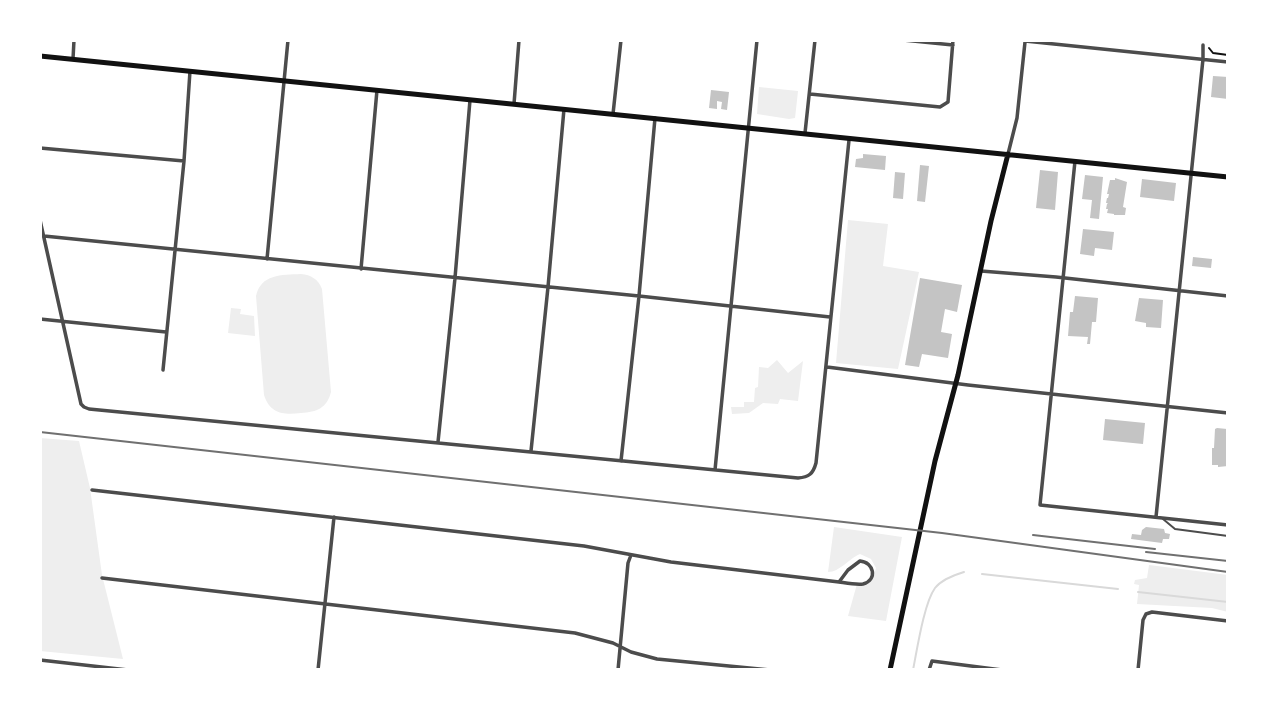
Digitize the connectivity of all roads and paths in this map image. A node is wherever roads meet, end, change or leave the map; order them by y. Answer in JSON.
{"nodes":[{"id":1,"x":74,"y":40,"type":"edge"},
{"id":2,"x":288,"y":40,"type":"edge"},
{"id":3,"x":519,"y":40,"type":"edge"},
{"id":4,"x":621,"y":40,"type":"edge"},
{"id":5,"x":757,"y":40,"type":"edge"},
{"id":6,"x":815,"y":40,"type":"edge"},
{"id":7,"x":903,"y":40,"type":"edge"},
{"id":8,"x":1025,"y":41,"type":"edge"},
{"id":9,"x":953,"y":43,"type":"edge"},
{"id":10,"x":1206,"y":45,"type":"joint"},
{"id":11,"x":1228,"y":55,"type":"edge"},
{"id":12,"x":40,"y":56,"type":"edge"},
{"id":13,"x":73,"y":59,"type":"junction"},
{"id":14,"x":1203,"y":59,"type":"junction"},
{"id":15,"x":1228,"y":62,"type":"edge"},
{"id":16,"x":190,"y":71,"type":"junction"},
{"id":17,"x":284,"y":80,"type":"junction"},
{"id":18,"x":377,"y":90,"type":"junction"},
{"id":19,"x":810,"y":94,"type":"junction"},
{"id":20,"x":470,"y":99,"type":"junction"},
{"id":21,"x":514,"y":104,"type":"junction"},
{"id":22,"x":564,"y":109,"type":"junction"},
{"id":23,"x":613,"y":114,"type":"junction"},
{"id":24,"x":655,"y":118,"type":"junction"},
{"id":25,"x":748,"y":127,"type":"junction"},
{"id":26,"x":805,"y":133,"type":"junction"},
{"id":27,"x":849,"y":138,"type":"junction"},
{"id":28,"x":40,"y":148,"type":"edge"},
{"id":29,"x":1008,"y":153,"type":"junction"},
{"id":30,"x":1075,"y":161,"type":"junction"},
{"id":31,"x":184,"y":162,"type":"junction"},
{"id":32,"x":1191,"y":173,"type":"junction"},
{"id":33,"x":1228,"y":177,"type":"edge"},
{"id":34,"x":40,"y":220,"type":"edge"},
{"id":35,"x":44,"y":236,"type":"junction"},
{"id":36,"x":174,"y":250,"type":"junction"},
{"id":37,"x":267,"y":259,"type":"junction"},
{"id":38,"x":361,"y":269,"type":"junction"},
{"id":39,"x":981,"y":271,"type":"junction"},
{"id":40,"x":1063,"y":277,"type":"junction"},
{"id":41,"x":454,"y":278,"type":"junction"},
{"id":42,"x":548,"y":287,"type":"junction"},
{"id":43,"x":1178,"y":290,"type":"junction"},
{"id":44,"x":639,"y":296,"type":"junction"},
{"id":45,"x":1228,"y":296,"type":"edge"},
{"id":46,"x":731,"y":307,"type":"junction"},
{"id":47,"x":830,"y":317,"type":"junction"},
{"id":48,"x":40,"y":319,"type":"edge"},
{"id":49,"x":63,"y":321,"type":"junction"},
{"id":50,"x":166,"y":331,"type":"junction"},
{"id":51,"x":827,"y":367,"type":"junction"},
{"id":52,"x":163,"y":370,"type":"dead end"},
{"id":53,"x":956,"y":384,"type":"junction"},
{"id":54,"x":1051,"y":395,"type":"junction"},
{"id":55,"x":1167,"y":407,"type":"junction"},
{"id":56,"x":1228,"y":414,"type":"edge"},
{"id":57,"x":438,"y":442,"type":"junction"},
{"id":58,"x":531,"y":452,"type":"junction"},
{"id":59,"x":621,"y":461,"type":"junction"},
{"id":60,"x":715,"y":471,"type":"junction"},
{"id":61,"x":92,"y":490,"type":"dead end"},
{"id":62,"x":334,"y":517,"type":"junction"},
{"id":63,"x":1156,"y":517,"type":"junction"},
{"id":64,"x":1162,"y":518,"type":"junction"},
{"id":65,"x":1228,"y":525,"type":"edge"},
{"id":66,"x":1228,"y":536,"type":"edge"},
{"id":67,"x":631,"y":555,"type":"junction"},
{"id":68,"x":102,"y":578,"type":"dead end"},
{"id":69,"x":839,"y":582,"type":"junction"},
{"id":70,"x":325,"y":604,"type":"junction"},
{"id":71,"x":1228,"y":621,"type":"edge"},
{"id":72,"x":621,"y":646,"type":"junction"},
{"id":73,"x":40,"y":660,"type":"edge"},
{"id":74,"x":751,"y":668,"type":"edge"},
{"id":75,"x":128,"y":670,"type":"edge"},
{"id":76,"x":318,"y":670,"type":"edge"},
{"id":77,"x":618,"y":670,"type":"edge"},
{"id":78,"x":770,"y":670,"type":"edge"},
{"id":79,"x":890,"y":670,"type":"edge"},
{"id":80,"x":929,"y":670,"type":"edge"},
{"id":81,"x":1002,"y":670,"type":"edge"},
{"id":82,"x":1138,"y":670,"type":"edge"}],
"edges":[{"from":1,"to":13,"type":"street"},
{"from":2,"to":17,"type":"street"},
{"from":3,"to":21,"type":"street"},
{"from":4,"to":23,"type":"street"},
{"from":5,"to":25,"type":"street"},
{"from":6,"to":19,"type":"street"},
{"from":7,"to":9,"type":"street"},
{"from":8,"to":14,"type":"street"},
{"from":8,"to":29,"type":"street"},
{"from":9,"to":19,"type":"street"},
{"from":10,"to":11,"type":"path"},
{"from":10,"to":14,"type":"street"},
{"from":12,"to":13,"type":"main road"},
{"from":13,"to":16,"type":"main road"},
{"from":14,"to":15,"type":"street"},
{"from":14,"to":32,"type":"street"},
{"from":16,"to":17,"type":"main road"},
{"from":16,"to":31,"type":"street"},
{"from":17,"to":18,"type":"main road"},
{"from":17,"to":37,"type":"street"},
{"from":18,"to":20,"type":"main road"},
{"from":18,"to":38,"type":"street"},
{"from":19,"to":26,"type":"street"},
{"from":20,"to":21,"type":"main road"},
{"from":20,"to":41,"type":"street"},
{"from":21,"to":22,"type":"main road"},
{"from":22,"to":23,"type":"main road"},
{"from":22,"to":42,"type":"street"},
{"from":23,"to":24,"type":"main road"},
{"from":24,"to":25,"type":"main road"},
{"from":24,"to":44,"type":"street"},
{"from":25,"to":26,"type":"main road"},
{"from":25,"to":46,"type":"street"},
{"from":26,"to":27,"type":"main road"},
{"from":27,"to":29,"type":"main road"},
{"from":27,"to":47,"type":"street"},
{"from":28,"to":31,"type":"street"},
{"from":29,"to":30,"type":"main road"},
{"from":29,"to":39,"type":"main road"},
{"from":30,"to":32,"type":"main road"},
{"from":30,"to":40,"type":"street"},
{"from":31,"to":36,"type":"street"},
{"from":32,"to":33,"type":"main road"},
{"from":32,"to":43,"type":"street"},
{"from":34,"to":35,"type":"street"},
{"from":35,"to":36,"type":"street"},
{"from":35,"to":49,"type":"street"},
{"from":36,"to":37,"type":"street"},
{"from":36,"to":50,"type":"street"},
{"from":37,"to":38,"type":"street"},
{"from":38,"to":41,"type":"street"},
{"from":39,"to":40,"type":"street"},
{"from":39,"to":53,"type":"main road"},
{"from":40,"to":43,"type":"street"},
{"from":40,"to":54,"type":"street"},
{"from":41,"to":42,"type":"street"},
{"from":41,"to":57,"type":"street"},
{"from":42,"to":44,"type":"street"},
{"from":42,"to":58,"type":"street"},
{"from":43,"to":45,"type":"street"},
{"from":43,"to":55,"type":"street"},
{"from":44,"to":46,"type":"street"},
{"from":44,"to":59,"type":"street"},
{"from":46,"to":47,"type":"street"},
{"from":46,"to":60,"type":"street"},
{"from":47,"to":51,"type":"street"},
{"from":48,"to":49,"type":"street"},
{"from":49,"to":50,"type":"street"},
{"from":49,"to":57,"type":"street"},
{"from":50,"to":52,"type":"street"},
{"from":51,"to":53,"type":"street"},
{"from":51,"to":60,"type":"street"},
{"from":53,"to":54,"type":"street"},
{"from":53,"to":79,"type":"main road"},
{"from":54,"to":55,"type":"street"},
{"from":54,"to":63,"type":"street"},
{"from":55,"to":56,"type":"street"},
{"from":55,"to":63,"type":"street"},
{"from":57,"to":58,"type":"street"},
{"from":58,"to":59,"type":"street"},
{"from":59,"to":60,"type":"street"},
{"from":61,"to":62,"type":"street"},
{"from":62,"to":67,"type":"street"},
{"from":62,"to":70,"type":"street"},
{"from":63,"to":64,"type":"street"},
{"from":64,"to":65,"type":"street"},
{"from":64,"to":66,"type":"lane"},
{"from":67,"to":69,"type":"street"},
{"from":67,"to":72,"type":"street"},
{"from":68,"to":70,"type":"street"},
{"from":69,"to":69,"type":"street"},
{"from":70,"to":72,"type":"street"},
{"from":70,"to":76,"type":"street"},
{"from":71,"to":82,"type":"street"},
{"from":72,"to":74,"type":"street"},
{"from":72,"to":77,"type":"street"},
{"from":73,"to":75,"type":"street"},
{"from":74,"to":78,"type":"street"},
{"from":80,"to":81,"type":"street"}]}
